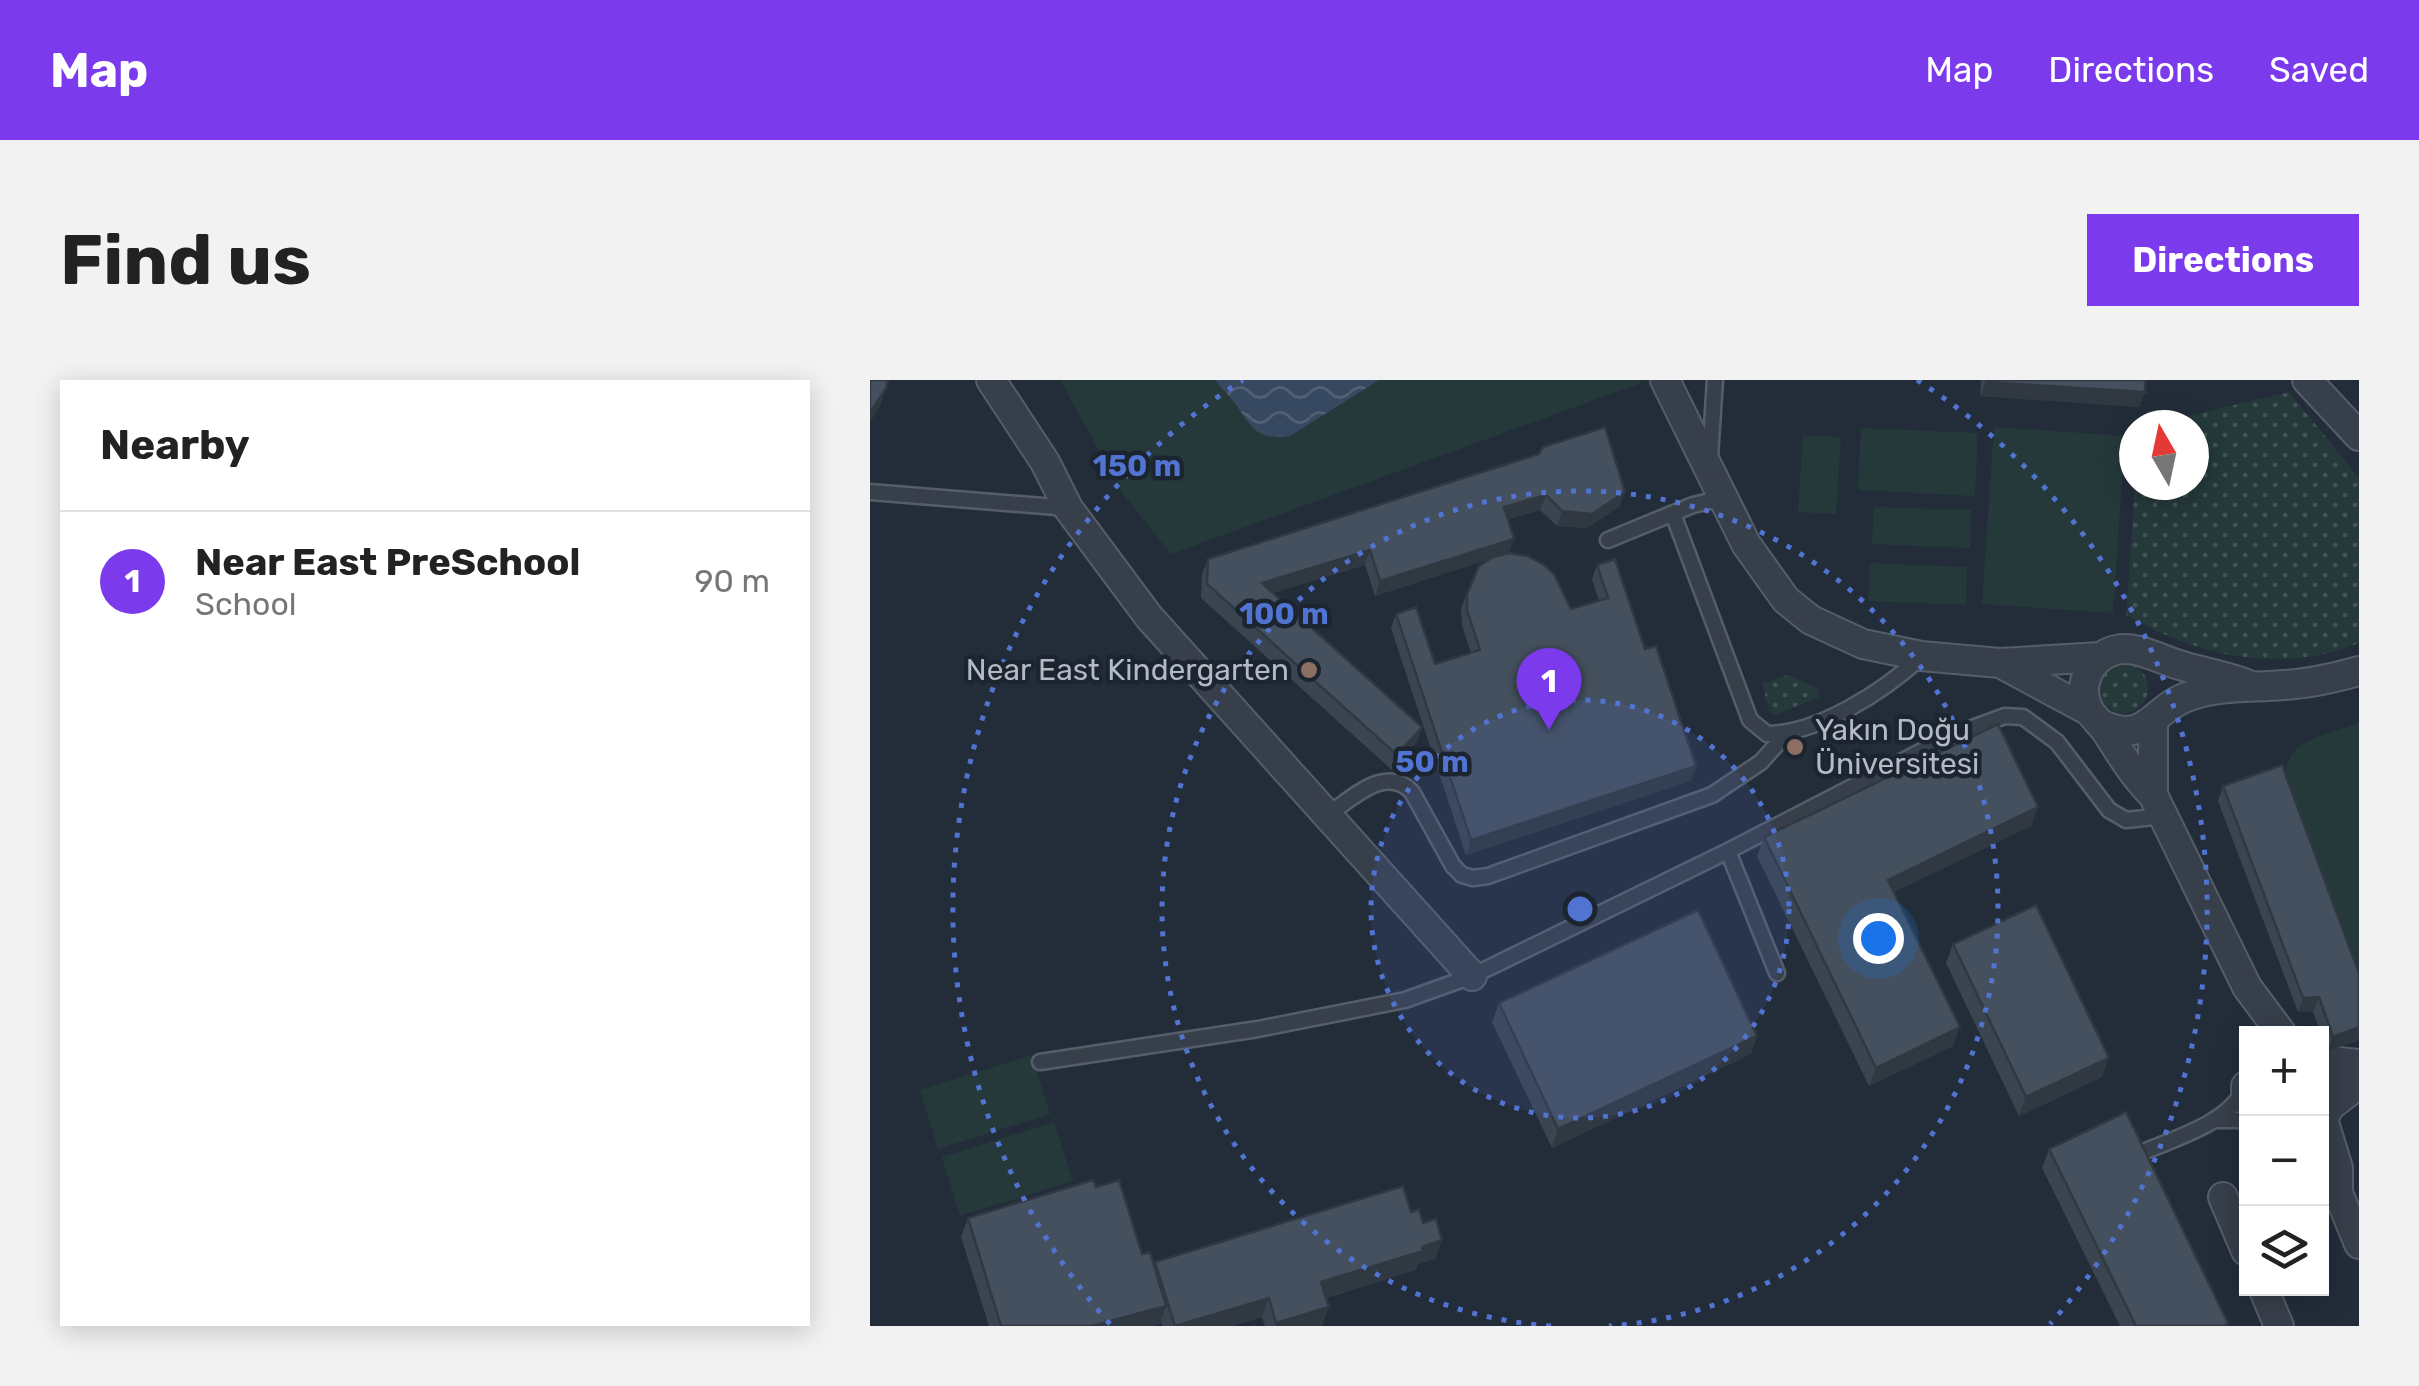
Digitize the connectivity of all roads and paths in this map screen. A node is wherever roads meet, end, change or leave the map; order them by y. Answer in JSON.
{"nodes":[{"id":1,"x":991,"y":380,"type":"edge"},
{"id":2,"x":1665,"y":380,"type":"edge"},
{"id":3,"x":1716,"y":380,"type":"edge"},
{"id":4,"x":2307,"y":380,"type":"edge"},
{"id":5,"x":2359,"y":436,"type":"edge"},
{"id":6,"x":1710,"y":467,"type":"junction"},
{"id":7,"x":870,"y":492,"type":"edge"},
{"id":8,"x":1723,"y":498,"type":"junction"},
{"id":9,"x":1068,"y":508,"type":"junction"},
{"id":10,"x":1673,"y":514,"type":"junction"},
{"id":11,"x":1608,"y":540,"type":"dead end"},
{"id":12,"x":2147,"y":654,"type":"junction"},
{"id":13,"x":1921,"y":656,"type":"junction"},
{"id":14,"x":2100,"y":658,"type":"junction"},
{"id":15,"x":2000,"y":663,"type":"junction"},
{"id":16,"x":2359,"y":671,"type":"edge"},
{"id":17,"x":2249,"y":684,"type":"junction"},
{"id":18,"x":2158,"y":716,"type":"junction"},
{"id":19,"x":2096,"y":718,"type":"junction"},
{"id":20,"x":1786,"y":734,"type":"junction"},
{"id":21,"x":2158,"y":805,"type":"junction"},
{"id":22,"x":1327,"y":815,"type":"junction"},
{"id":23,"x":1728,"y":851,"type":"junction"},
{"id":24,"x":1777,"y":973,"type":"dead end"},
{"id":25,"x":1472,"y":976,"type":"junction"},
{"id":26,"x":2247,"y":988,"type":"junction"},
{"id":27,"x":2253,"y":1026,"type":"edge"},
{"id":28,"x":2276,"y":1026,"type":"edge"},
{"id":29,"x":1040,"y":1062,"type":"dead end"},
{"id":30,"x":2329,"y":1063,"type":"edge"},
{"id":31,"x":2359,"y":1064,"type":"edge"},
{"id":32,"x":2359,"y":1084,"type":"edge"},
{"id":33,"x":2239,"y":1096,"type":"edge"},
{"id":34,"x":2329,"y":1111,"type":"edge"},
{"id":35,"x":2325,"y":1116,"type":"edge"},
{"id":36,"x":2239,"y":1120,"type":"edge"},
{"id":37,"x":2212,"y":1121,"type":"junction"},
{"id":38,"x":2131,"y":1156,"type":"edge"},
{"id":39,"x":2330,"y":1185,"type":"edge"},
{"id":40,"x":2223,"y":1197,"type":"dead end"},
{"id":41,"x":2239,"y":1235,"type":"edge"},
{"id":42,"x":2359,"y":1244,"type":"edge"},
{"id":43,"x":2266,"y":1296,"type":"edge"},
{"id":44,"x":2279,"y":1326,"type":"edge"}],
"edges":[{"from":1,"to":9,"type":"street"},
{"from":2,"to":6,"type":"street"},
{"from":3,"to":6,"type":"lane"},
{"from":4,"to":5,"type":"street"},
{"from":6,"to":8,"type":"street"},
{"from":7,"to":9,"type":"lane"},
{"from":8,"to":10,"type":"lane"},
{"from":8,"to":13,"type":"street"},
{"from":9,"to":22,"type":"street"},
{"from":10,"to":11,"type":"lane"},
{"from":10,"to":20,"type":"lane"},
{"from":12,"to":14,"type":"street"},
{"from":12,"to":17,"type":"street"},
{"from":12,"to":18,"type":"street"},
{"from":13,"to":15,"type":"street"},
{"from":13,"to":20,"type":"lane"},
{"from":14,"to":15,"type":"street"},
{"from":14,"to":19,"type":"street"},
{"from":15,"to":19,"type":"street"},
{"from":16,"to":17,"type":"street"},
{"from":17,"to":18,"type":"street"},
{"from":18,"to":19,"type":"street"},
{"from":18,"to":21,"type":"street"},
{"from":19,"to":21,"type":"street"},
{"from":20,"to":22,"type":"lane"},
{"from":21,"to":23,"type":"lane"},
{"from":21,"to":26,"type":"street"},
{"from":22,"to":25,"type":"street"},
{"from":23,"to":24,"type":"lane"},
{"from":23,"to":25,"type":"lane"},
{"from":25,"to":29,"type":"lane"},
{"from":26,"to":27,"type":"street"},
{"from":26,"to":28,"type":"street"},
{"from":30,"to":31,"type":"street"},
{"from":32,"to":34,"type":"street"},
{"from":33,"to":37,"type":"lane"},
{"from":35,"to":39,"type":"street"},
{"from":36,"to":37,"type":"lane"},
{"from":37,"to":38,"type":"lane"},
{"from":39,"to":42,"type":"street"},
{"from":40,"to":41,"type":"street"},
{"from":43,"to":44,"type":"street"}]}
